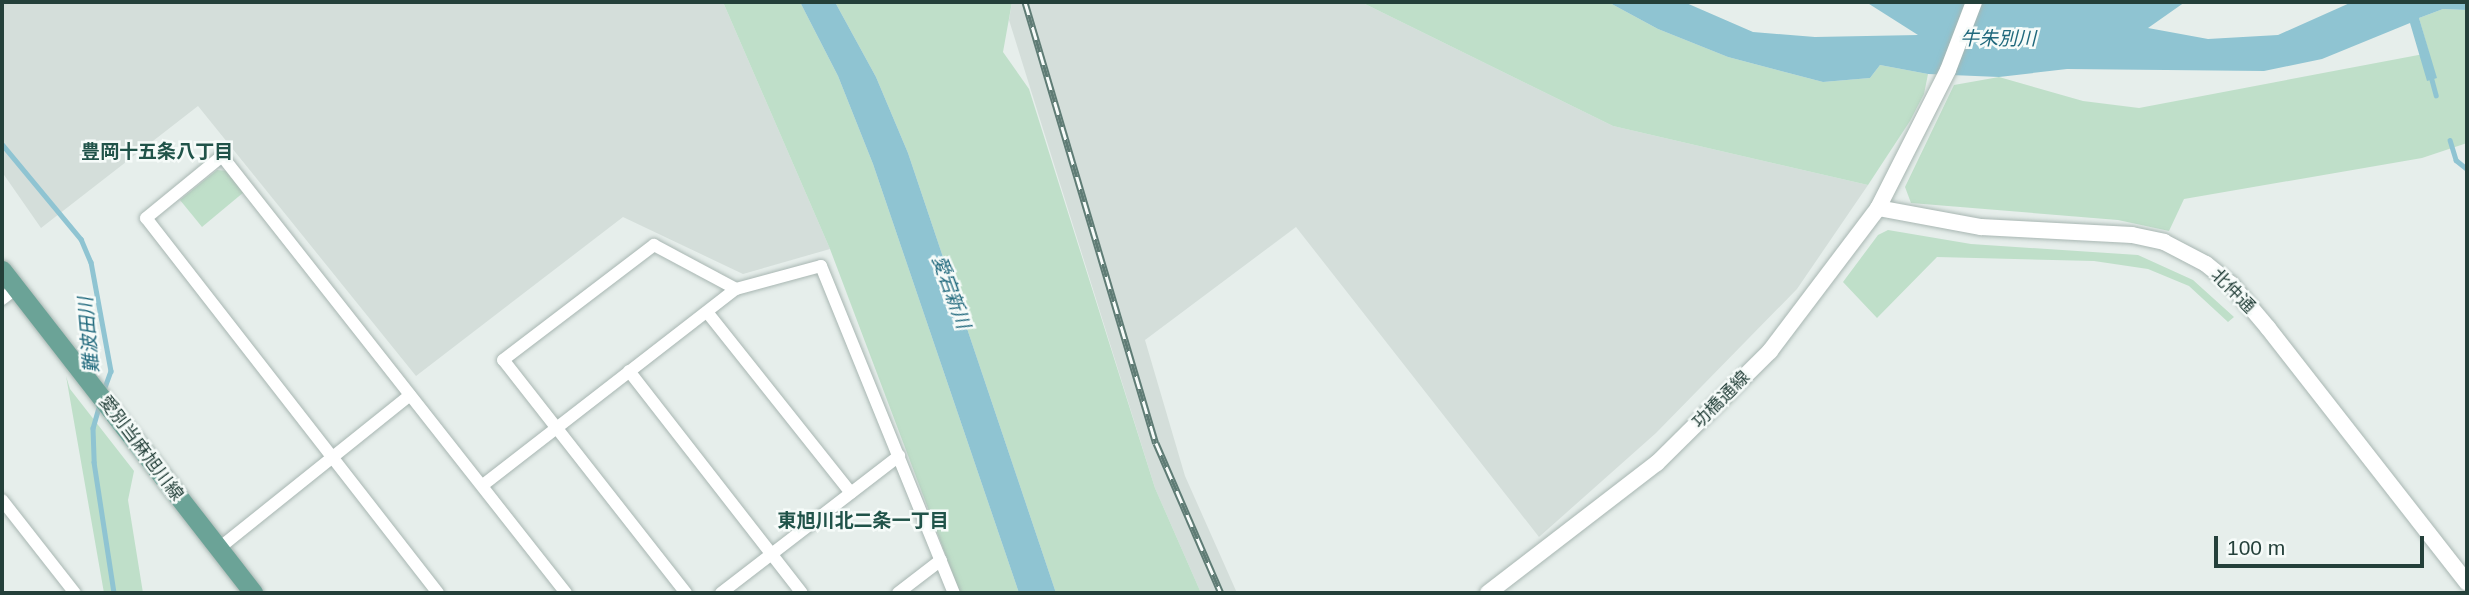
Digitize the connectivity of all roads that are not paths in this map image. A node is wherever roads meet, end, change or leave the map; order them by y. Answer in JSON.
{"nodes":[{"id":1,"x":1973,"y":2,"type":"edge"},
{"id":2,"x":1878,"y":208,"type":"junction"},
{"id":3,"x":2,"y":270,"type":"edge"},
{"id":4,"x":736,"y":289,"type":"junction"},
{"id":5,"x":9,"y":294,"type":"edge"},
{"id":6,"x":707,"y":312,"type":"junction"},
{"id":7,"x":629,"y":372,"type":"junction"},
{"id":8,"x":410,"y":395,"type":"junction"},
{"id":9,"x":556,"y":428,"type":"junction"},
{"id":10,"x":899,"y":456,"type":"junction"},
{"id":11,"x":332,"y":457,"type":"junction"},
{"id":12,"x":483,"y":485,"type":"junction"},
{"id":13,"x":851,"y":494,"type":"junction"},
{"id":14,"x":2,"y":500,"type":"edge"},
{"id":15,"x":218,"y":549,"type":"junction"},
{"id":16,"x":772,"y":555,"type":"junction"},
{"id":17,"x":941,"y":560,"type":"junction"},
{"id":18,"x":2467,"y":583,"type":"edge"},
{"id":19,"x":75,"y":593,"type":"edge"},
{"id":20,"x":253,"y":593,"type":"edge"},
{"id":21,"x":438,"y":593,"type":"edge"},
{"id":22,"x":566,"y":593,"type":"edge"},
{"id":23,"x":686,"y":593,"type":"edge"},
{"id":24,"x":721,"y":593,"type":"edge"},
{"id":25,"x":802,"y":593,"type":"edge"},
{"id":26,"x":898,"y":593,"type":"edge"},
{"id":27,"x":954,"y":593,"type":"edge"},
{"id":28,"x":1488,"y":593,"type":"edge"}],
"edges":[{"from":1,"to":2,"type":"street","name":"功橋通線"},
{"from":2,"to":18,"type":"street","name":"北仲通"},
{"from":2,"to":28,"type":"street","name":"功橋通線"},
{"from":3,"to":5,"type":"main road","name":"愛別当麻旭川線"},
{"from":4,"to":6,"type":"street"},
{"from":4,"to":9,"type":"street"},
{"from":4,"to":10,"type":"street"},
{"from":5,"to":15,"type":"main road","name":"愛別当麻旭川線"},
{"from":6,"to":7,"type":"street"},
{"from":6,"to":13,"type":"street"},
{"from":7,"to":9,"type":"street"},
{"from":7,"to":16,"type":"street"},
{"from":8,"to":11,"type":"street"},
{"from":8,"to":11,"type":"street"},
{"from":8,"to":12,"type":"street"},
{"from":9,"to":12,"type":"street"},
{"from":9,"to":23,"type":"street"},
{"from":10,"to":13,"type":"street"},
{"from":10,"to":17,"type":"street"},
{"from":11,"to":15,"type":"street"},
{"from":11,"to":21,"type":"street"},
{"from":12,"to":22,"type":"street"},
{"from":13,"to":16,"type":"street"},
{"from":14,"to":19,"type":"street"},
{"from":15,"to":20,"type":"main road","name":"愛別当麻旭川線"},
{"from":16,"to":24,"type":"street"},
{"from":16,"to":25,"type":"street"},
{"from":17,"to":26,"type":"street"},
{"from":17,"to":27,"type":"street"}]}
